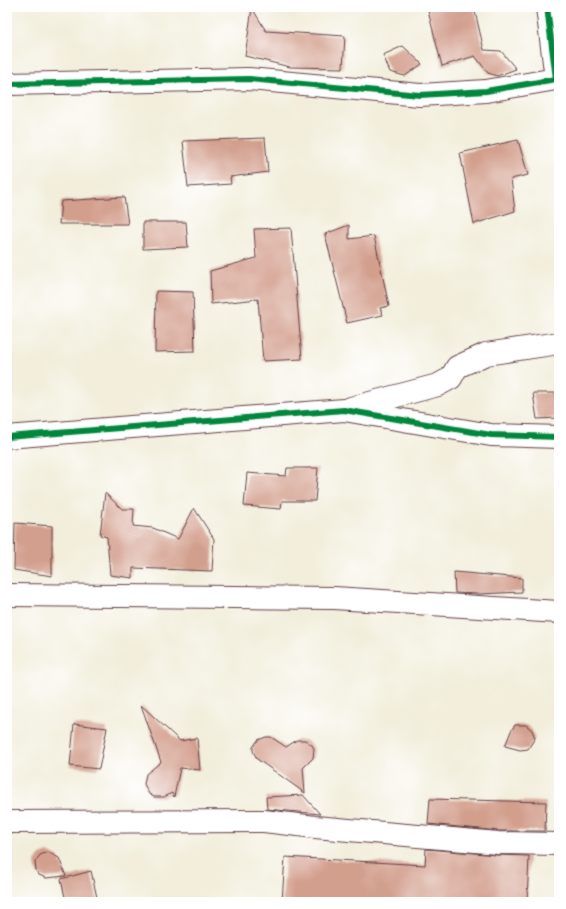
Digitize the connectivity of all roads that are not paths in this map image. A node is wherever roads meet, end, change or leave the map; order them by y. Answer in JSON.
{"nodes":[{"id":1,"x":546,"y":7,"type":"edge"},
{"id":2,"x":7,"y":84,"type":"edge"},
{"id":3,"x":559,"y":343,"type":"edge"},
{"id":4,"x":344,"y":410,"type":"junction"},
{"id":5,"x":7,"y":437,"type":"edge"},
{"id":6,"x":559,"y":437,"type":"edge"},
{"id":7,"x":7,"y":595,"type":"edge"},
{"id":8,"x":559,"y":612,"type":"edge"},
{"id":9,"x":7,"y":822,"type":"edge"},
{"id":10,"x":559,"y":844,"type":"edge"}],
"edges":[{"from":1,"to":2,"type":"street"},
{"from":3,"to":4,"type":"street"},
{"from":4,"to":5,"type":"street"},
{"from":4,"to":6,"type":"street"},
{"from":7,"to":8,"type":"street"},
{"from":9,"to":10,"type":"street"}]}
